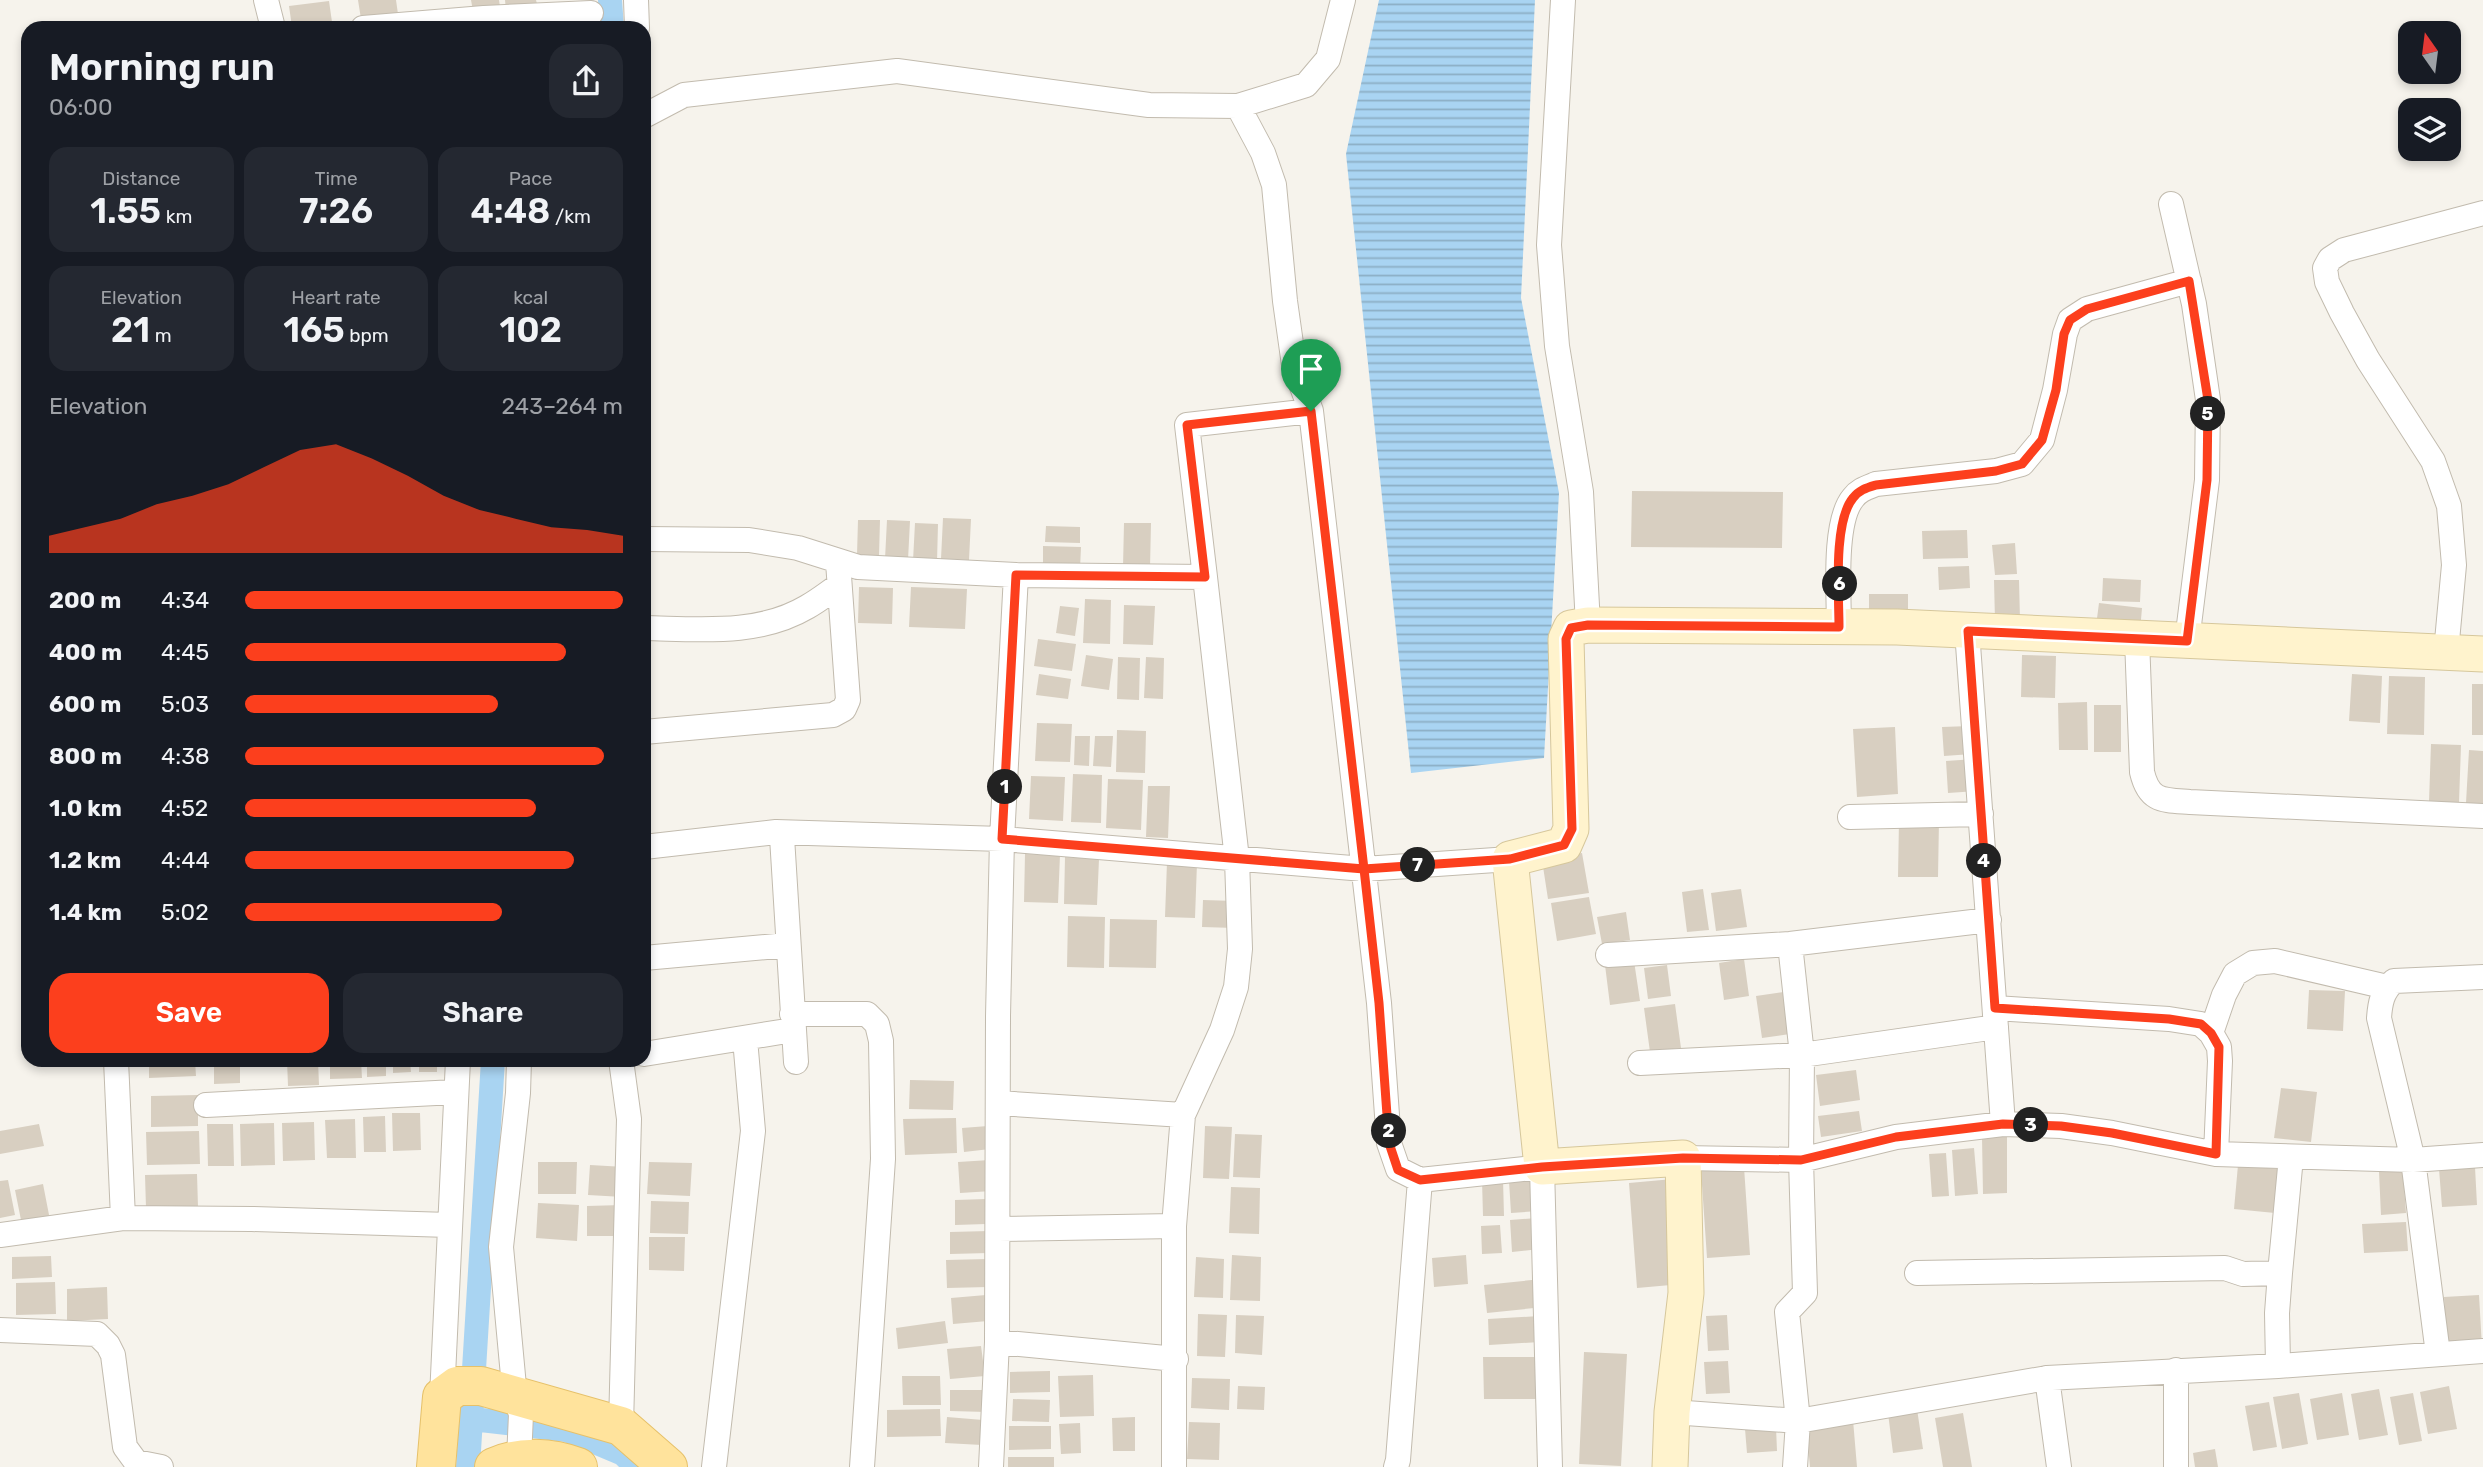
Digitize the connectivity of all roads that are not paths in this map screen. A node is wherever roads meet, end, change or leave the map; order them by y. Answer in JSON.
{"nodes":[{"id":1,"x":266,"y":0,"type":"edge"},
{"id":2,"x":636,"y":0,"type":"edge"},
{"id":3,"x":1343,"y":0,"type":"edge"},
{"id":4,"x":1563,"y":0,"type":"edge"},
{"id":5,"x":591,"y":14,"type":"edge"},
{"id":6,"x":271,"y":21,"type":"edge"},
{"id":7,"x":448,"y":21,"type":"edge"},
{"id":8,"x":637,"y":21,"type":"edge"},
{"id":9,"x":1238,"y":106,"type":"junction"},
{"id":10,"x":651,"y":112,"type":"edge"},
{"id":11,"x":2171,"y":205,"type":"dead end"},
{"id":12,"x":2483,"y":213,"type":"edge"},
{"id":13,"x":2189,"y":281,"type":"junction"},
{"id":14,"x":1311,"y":411,"type":"junction"},
{"id":15,"x":651,"y":539,"type":"edge"},
{"id":16,"x":838,"y":574,"type":"junction"},
{"id":17,"x":1016,"y":575,"type":"junction"},
{"id":18,"x":1205,"y":577,"type":"junction"},
{"id":19,"x":1588,"y":625,"type":"junction"},
{"id":20,"x":1839,"y":627,"type":"junction"},
{"id":21,"x":651,"y":628,"type":"edge"},
{"id":22,"x":1968,"y":631,"type":"junction"},
{"id":23,"x":2137,"y":639,"type":"junction"},
{"id":24,"x":2187,"y":641,"type":"junction"},
{"id":25,"x":2446,"y":652,"type":"junction"},
{"id":26,"x":2483,"y":654,"type":"edge"},
{"id":27,"x":651,"y":731,"type":"edge"},
{"id":28,"x":1981,"y":814,"type":"junction"},
{"id":29,"x":2483,"y":816,"type":"edge"},
{"id":30,"x":1850,"y":817,"type":"dead end"},
{"id":31,"x":776,"y":832,"type":"junction"},
{"id":32,"x":1002,"y":839,"type":"junction"},
{"id":33,"x":651,"y":846,"type":"edge"},
{"id":34,"x":1237,"y":859,"type":"junction"},
{"id":35,"x":1510,"y":859,"type":"junction"},
{"id":36,"x":1364,"y":869,"type":"junction"},
{"id":37,"x":1989,"y":920,"type":"junction"},
{"id":38,"x":1790,"y":944,"type":"junction"},
{"id":39,"x":788,"y":946,"type":"junction"},
{"id":40,"x":1608,"y":955,"type":"dead end"},
{"id":41,"x":651,"y":957,"type":"edge"},
{"id":42,"x":2483,"y":977,"type":"edge"},
{"id":43,"x":2387,"y":987,"type":"junction"},
{"id":44,"x":1995,"y":1018,"type":"junction"},
{"id":45,"x":793,"y":1022,"type":"junction"},
{"id":46,"x":2211,"y":1033,"type":"junction"},
{"id":47,"x":745,"y":1039,"type":"junction"},
{"id":48,"x":651,"y":1053,"type":"edge"},
{"id":49,"x":1802,"y":1055,"type":"junction"},
{"id":50,"x":796,"y":1062,"type":"dead end"},
{"id":51,"x":1640,"y":1063,"type":"dead end"},
{"id":52,"x":116,"y":1067,"type":"edge"},
{"id":53,"x":457,"y":1067,"type":"edge"},
{"id":54,"x":518,"y":1067,"type":"edge"},
{"id":55,"x":622,"y":1067,"type":"edge"},
{"id":56,"x":455,"y":1092,"type":"junction"},
{"id":57,"x":998,"y":1103,"type":"junction"},
{"id":58,"x":206,"y":1105,"type":"dead end"},
{"id":59,"x":1183,"y":1115,"type":"junction"},
{"id":60,"x":2003,"y":1124,"type":"junction"},
{"id":61,"x":2216,"y":1154,"type":"junction"},
{"id":62,"x":2483,"y":1154,"type":"edge"},
{"id":63,"x":2291,"y":1157,"type":"junction"},
{"id":64,"x":1683,"y":1158,"type":"junction"},
{"id":65,"x":1801,"y":1160,"type":"junction"},
{"id":66,"x":2413,"y":1160,"type":"junction"},
{"id":67,"x":1542,"y":1167,"type":"junction"},
{"id":68,"x":1420,"y":1180,"type":"junction"},
{"id":69,"x":123,"y":1219,"type":"junction"},
{"id":70,"x":449,"y":1225,"type":"junction"},
{"id":71,"x":1174,"y":1226,"type":"junction"},
{"id":72,"x":998,"y":1229,"type":"junction"},
{"id":73,"x":0,"y":1235,"type":"edge"},
{"id":74,"x":1917,"y":1273,"type":"dead end"},
{"id":75,"x":2280,"y":1273,"type":"junction"},
{"id":76,"x":0,"y":1330,"type":"edge"},
{"id":77,"x":997,"y":1342,"type":"junction"},
{"id":78,"x":2483,"y":1351,"type":"edge"},
{"id":79,"x":2438,"y":1354,"type":"junction"},
{"id":80,"x":1176,"y":1359,"type":"junction"},
{"id":81,"x":2278,"y":1366,"type":"junction"},
{"id":82,"x":2176,"y":1370,"type":"junction"},
{"id":83,"x":2047,"y":1378,"type":"junction"},
{"id":84,"x":1672,"y":1412,"type":"junction"},
{"id":85,"x":494,"y":1417,"type":"edge"},
{"id":86,"x":1798,"y":1420,"type":"junction"},
{"id":87,"x":621,"y":1426,"type":"junction"},
{"id":88,"x":160,"y":1467,"type":"edge"},
{"id":89,"x":436,"y":1467,"type":"edge"},
{"id":90,"x":579,"y":1467,"type":"edge"},
{"id":91,"x":668,"y":1467,"type":"edge"},
{"id":92,"x":714,"y":1467,"type":"edge"},
{"id":93,"x":862,"y":1467,"type":"edge"},
{"id":94,"x":991,"y":1467,"type":"edge"},
{"id":95,"x":1174,"y":1467,"type":"edge"},
{"id":96,"x":1395,"y":1467,"type":"edge"},
{"id":97,"x":1550,"y":1467,"type":"edge"},
{"id":98,"x":1670,"y":1467,"type":"edge"},
{"id":99,"x":1795,"y":1467,"type":"edge"},
{"id":100,"x":2059,"y":1467,"type":"edge"},
{"id":101,"x":2176,"y":1467,"type":"edge"}],
"edges":[{"from":1,"to":6,"type":"street"},
{"from":2,"to":8,"type":"street"},
{"from":3,"to":9,"type":"street"},
{"from":4,"to":19,"type":"street"},
{"from":5,"to":7,"type":"street"},
{"from":9,"to":10,"type":"street"},
{"from":9,"to":14,"type":"street"},
{"from":11,"to":13,"type":"street"},
{"from":12,"to":25,"type":"street"},
{"from":13,"to":20,"type":"street"},
{"from":13,"to":24,"type":"street"},
{"from":14,"to":18,"type":"street"},
{"from":14,"to":36,"type":"street"},
{"from":15,"to":16,"type":"street"},
{"from":16,"to":17,"type":"street"},
{"from":16,"to":21,"type":"street"},
{"from":16,"to":27,"type":"street"},
{"from":17,"to":18,"type":"street"},
{"from":17,"to":32,"type":"street"},
{"from":18,"to":34,"type":"street"},
{"from":19,"to":20,"type":"main road"},
{"from":19,"to":35,"type":"main road"},
{"from":20,"to":22,"type":"main road"},
{"from":22,"to":23,"type":"main road"},
{"from":22,"to":28,"type":"street"},
{"from":23,"to":24,"type":"main road"},
{"from":23,"to":29,"type":"street"},
{"from":24,"to":25,"type":"main road"},
{"from":25,"to":26,"type":"main road"},
{"from":28,"to":30,"type":"street"},
{"from":28,"to":37,"type":"street"},
{"from":31,"to":32,"type":"street"},
{"from":31,"to":33,"type":"street"},
{"from":31,"to":39,"type":"street"},
{"from":32,"to":34,"type":"street"},
{"from":32,"to":57,"type":"street"},
{"from":34,"to":36,"type":"street"},
{"from":34,"to":59,"type":"street"},
{"from":35,"to":36,"type":"street"},
{"from":35,"to":67,"type":"main road"},
{"from":36,"to":68,"type":"street"},
{"from":37,"to":38,"type":"street"},
{"from":37,"to":44,"type":"street"},
{"from":38,"to":40,"type":"street"},
{"from":38,"to":49,"type":"street"},
{"from":39,"to":41,"type":"street"},
{"from":39,"to":45,"type":"street"},
{"from":42,"to":43,"type":"street"},
{"from":43,"to":46,"type":"street"},
{"from":43,"to":66,"type":"street"},
{"from":44,"to":46,"type":"street"},
{"from":44,"to":49,"type":"street"},
{"from":44,"to":60,"type":"street"},
{"from":45,"to":47,"type":"street"},
{"from":45,"to":50,"type":"street"},
{"from":45,"to":93,"type":"street"},
{"from":46,"to":61,"type":"street"},
{"from":47,"to":48,"type":"street"},
{"from":47,"to":92,"type":"street"},
{"from":49,"to":51,"type":"street"},
{"from":49,"to":65,"type":"street"},
{"from":52,"to":69,"type":"street"},
{"from":53,"to":56,"type":"street"},
{"from":54,"to":85,"type":"street"},
{"from":55,"to":87,"type":"street"},
{"from":56,"to":58,"type":"street"},
{"from":56,"to":70,"type":"street"},
{"from":57,"to":59,"type":"street"},
{"from":57,"to":72,"type":"street"},
{"from":59,"to":71,"type":"street"},
{"from":60,"to":61,"type":"street"},
{"from":60,"to":65,"type":"street"},
{"from":61,"to":63,"type":"street"},
{"from":62,"to":66,"type":"street"},
{"from":63,"to":66,"type":"street"},
{"from":63,"to":75,"type":"street"},
{"from":64,"to":65,"type":"street"},
{"from":64,"to":67,"type":"main road"},
{"from":64,"to":84,"type":"main road"},
{"from":65,"to":86,"type":"street"},
{"from":66,"to":79,"type":"street"},
{"from":67,"to":68,"type":"street"},
{"from":67,"to":97,"type":"street"},
{"from":68,"to":96,"type":"street"},
{"from":69,"to":70,"type":"street"},
{"from":69,"to":73,"type":"street"},
{"from":70,"to":85,"type":"street"},
{"from":71,"to":72,"type":"street"},
{"from":71,"to":80,"type":"street"},
{"from":72,"to":77,"type":"street"},
{"from":74,"to":75,"type":"street"},
{"from":75,"to":81,"type":"street"},
{"from":76,"to":88,"type":"street"},
{"from":77,"to":80,"type":"street"},
{"from":77,"to":94,"type":"street"},
{"from":78,"to":79,"type":"street"},
{"from":79,"to":81,"type":"street"},
{"from":80,"to":95,"type":"street"},
{"from":81,"to":82,"type":"street"},
{"from":82,"to":83,"type":"street"},
{"from":82,"to":101,"type":"street"},
{"from":83,"to":86,"type":"street"},
{"from":83,"to":100,"type":"street"},
{"from":84,"to":86,"type":"street"},
{"from":84,"to":98,"type":"main road"},
{"from":85,"to":87,"type":"main road"},
{"from":85,"to":89,"type":"main road"},
{"from":85,"to":90,"type":"main road"},
{"from":86,"to":99,"type":"street"},
{"from":87,"to":91,"type":"main road"}]}
